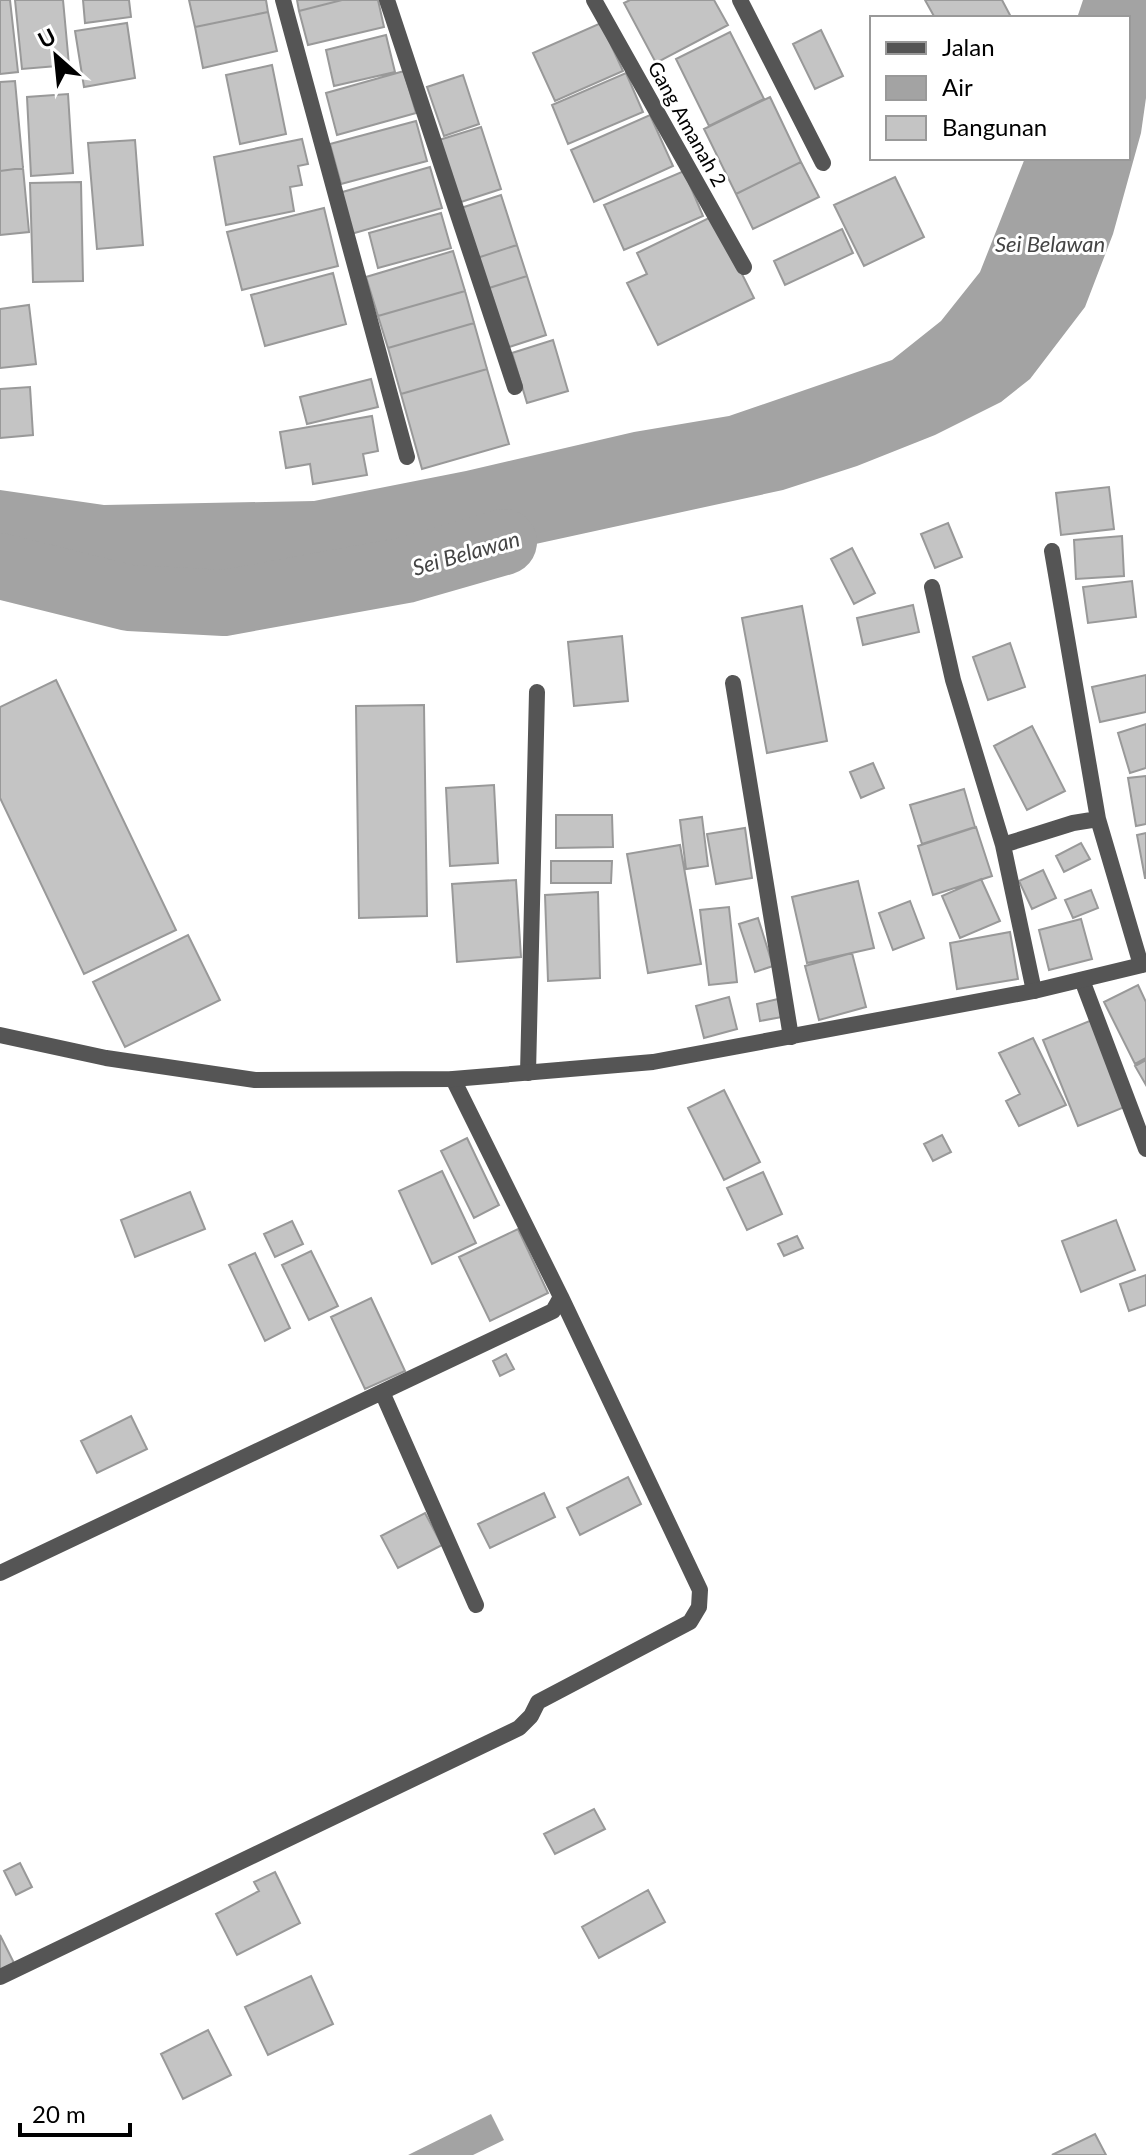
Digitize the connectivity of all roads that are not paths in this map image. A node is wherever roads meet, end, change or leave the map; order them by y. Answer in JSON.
{"nodes":[{"id":1,"x":283,"y":0,"type":"edge"},
{"id":2,"x":387,"y":0,"type":"edge"},
{"id":3,"x":594,"y":0,"type":"edge"},
{"id":4,"x":740,"y":0,"type":"edge"},
{"id":5,"x":823,"y":163,"type":"dead end"},
{"id":6,"x":744,"y":267,"type":"dead end"},
{"id":7,"x":515,"y":387,"type":"dead end"},
{"id":8,"x":407,"y":457,"type":"dead end"},
{"id":9,"x":1052,"y":551,"type":"dead end"},
{"id":10,"x":932,"y":587,"type":"dead end"},
{"id":11,"x":733,"y":683,"type":"dead end"},
{"id":12,"x":537,"y":692,"type":"dead end"},
{"id":13,"x":1098,"y":819,"type":"junction"},
{"id":14,"x":1003,"y":845,"type":"junction"},
{"id":15,"x":1143,"y":965,"type":"edge"},
{"id":16,"x":1082,"y":980,"type":"junction"},
{"id":17,"x":1034,"y":991,"type":"junction"},
{"id":18,"x":0,"y":1035,"type":"edge"},
{"id":19,"x":791,"y":1037,"type":"junction"},
{"id":20,"x":528,"y":1073,"type":"junction"},
{"id":21,"x":453,"y":1079,"type":"junction"},
{"id":22,"x":1146,"y":1149,"type":"edge"},
{"id":23,"x":561,"y":1297,"type":"junction"},
{"id":24,"x":382,"y":1392,"type":"junction"},
{"id":25,"x":0,"y":1573,"type":"edge"},
{"id":26,"x":476,"y":1605,"type":"dead end"},
{"id":27,"x":0,"y":1977,"type":"edge"}],
"edges":[{"from":1,"to":8,"type":"street"},
{"from":2,"to":7,"type":"street"},
{"from":3,"to":6,"type":"street","name":"Gang Amanah 2"},
{"from":4,"to":5,"type":"street"},
{"from":9,"to":13,"type":"street"},
{"from":10,"to":14,"type":"street"},
{"from":11,"to":19,"type":"street"},
{"from":12,"to":20,"type":"street"},
{"from":13,"to":14,"type":"street"},
{"from":13,"to":15,"type":"street"},
{"from":14,"to":17,"type":"street"},
{"from":15,"to":16,"type":"street"},
{"from":16,"to":17,"type":"street"},
{"from":16,"to":22,"type":"street"},
{"from":17,"to":19,"type":"street"},
{"from":18,"to":21,"type":"street"},
{"from":19,"to":20,"type":"street"},
{"from":20,"to":21,"type":"street"},
{"from":21,"to":23,"type":"street"},
{"from":23,"to":24,"type":"street"},
{"from":23,"to":27,"type":"street"},
{"from":24,"to":25,"type":"street"},
{"from":24,"to":26,"type":"street"}]}
